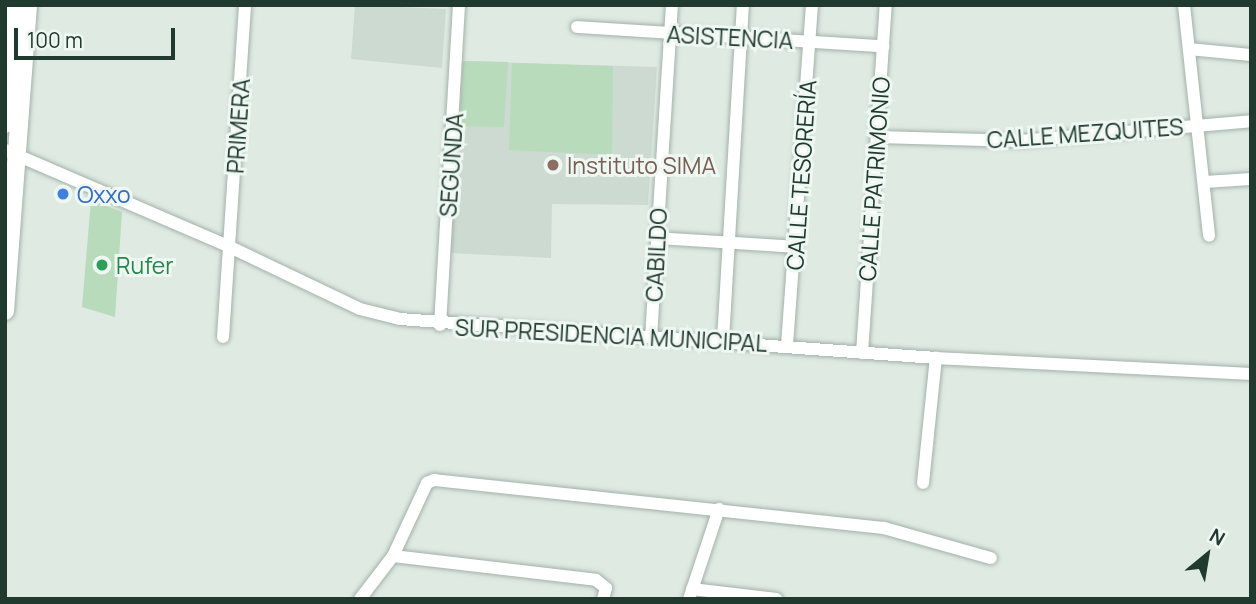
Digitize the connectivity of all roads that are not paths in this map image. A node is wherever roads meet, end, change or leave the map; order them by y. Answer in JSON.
{"nodes":[{"id":1,"x":15,"y":5,"type":"edge"},
{"id":2,"x":28,"y":5,"type":"edge"},
{"id":3,"x":246,"y":5,"type":"edge"},
{"id":4,"x":459,"y":5,"type":"edge"},
{"id":5,"x":672,"y":5,"type":"edge"},
{"id":6,"x":743,"y":5,"type":"edge"},
{"id":7,"x":812,"y":5,"type":"edge"},
{"id":8,"x":886,"y":5,"type":"edge"},
{"id":9,"x":1184,"y":5,"type":"edge"},
{"id":10,"x":577,"y":27,"type":"dead end"},
{"id":11,"x":670,"y":33,"type":"junction"},
{"id":12,"x":741,"y":37,"type":"junction"},
{"id":13,"x":810,"y":42,"type":"junction"},
{"id":14,"x":883,"y":46,"type":"junction"},
{"id":15,"x":1189,"y":49,"type":"junction"},
{"id":16,"x":1251,"y":55,"type":"edge"},
{"id":17,"x":1251,"y":121,"type":"edge"},
{"id":18,"x":5,"y":124,"type":"edge"},
{"id":19,"x":1196,"y":126,"type":"junction"},
{"id":20,"x":878,"y":137,"type":"junction"},
{"id":21,"x":11,"y":153,"type":"edge"},
{"id":22,"x":1251,"y":179,"type":"edge"},
{"id":23,"x":1205,"y":182,"type":"junction"},
{"id":24,"x":1209,"y":236,"type":"dead end"},
{"id":25,"x":657,"y":238,"type":"junction"},
{"id":26,"x":727,"y":242,"type":"junction"},
{"id":27,"x":230,"y":247,"type":"junction"},
{"id":28,"x":796,"y":247,"type":"junction"},
{"id":29,"x":5,"y":311,"type":"edge"},
{"id":30,"x":440,"y":325,"type":"junction"},
{"id":31,"x":223,"y":337,"type":"dead end"},
{"id":32,"x":651,"y":338,"type":"junction"},
{"id":33,"x":723,"y":340,"type":"junction"},
{"id":34,"x":787,"y":345,"type":"junction"},
{"id":35,"x":862,"y":352,"type":"junction"},
{"id":36,"x":936,"y":358,"type":"junction"},
{"id":37,"x":1251,"y":374,"type":"edge"},
{"id":38,"x":923,"y":483,"type":"dead end"},
{"id":39,"x":719,"y":509,"type":"junction"},
{"id":40,"x":393,"y":556,"type":"junction"},
{"id":41,"x":991,"y":558,"type":"dead end"},
{"id":42,"x":690,"y":594,"type":"edge"},
{"id":43,"x":360,"y":599,"type":"edge"},
{"id":44,"x":603,"y":599,"type":"edge"},
{"id":45,"x":776,"y":599,"type":"edge"}],
"edges":[{"from":1,"to":18,"type":"street"},
{"from":2,"to":21,"type":"street"},
{"from":3,"to":27,"type":"street","name":"PRIMERA"},
{"from":4,"to":30,"type":"street","name":"SEGUNDA"},
{"from":5,"to":11,"type":"street","name":"CABILDO"},
{"from":6,"to":12,"type":"street"},
{"from":7,"to":13,"type":"street","name":"CALLE TESORERÍA"},
{"from":8,"to":14,"type":"street","name":"CALLE PATRIMONIO"},
{"from":9,"to":15,"type":"street"},
{"from":10,"to":11,"type":"street","name":"ASISTENCIA"},
{"from":11,"to":12,"type":"street","name":"ASISTENCIA"},
{"from":11,"to":25,"type":"street","name":"CABILDO"},
{"from":12,"to":13,"type":"street","name":"ASISTENCIA"},
{"from":12,"to":26,"type":"street"},
{"from":13,"to":14,"type":"street","name":"ASISTENCIA"},
{"from":13,"to":28,"type":"street","name":"CALLE TESORERÍA"},
{"from":14,"to":20,"type":"street","name":"CALLE PATRIMONIO"},
{"from":15,"to":16,"type":"street"},
{"from":15,"to":19,"type":"street"},
{"from":17,"to":19,"type":"street","name":"CALLE MEZQUITES"},
{"from":19,"to":20,"type":"street","name":"CALLE MEZQUITES"},
{"from":19,"to":23,"type":"street"},
{"from":20,"to":35,"type":"street","name":"CALLE PATRIMONIO"},
{"from":21,"to":27,"type":"street","name":"SUR PRESIDENCIA MUNICIPAL"},
{"from":21,"to":29,"type":"street"},
{"from":22,"to":23,"type":"street"},
{"from":23,"to":24,"type":"street"},
{"from":25,"to":26,"type":"street"},
{"from":25,"to":32,"type":"street","name":"CABILDO"},
{"from":26,"to":28,"type":"street"},
{"from":26,"to":33,"type":"street"},
{"from":27,"to":30,"type":"street","name":"SUR PRESIDENCIA MUNICIPAL"},
{"from":27,"to":31,"type":"street","name":"PRIMERA"},
{"from":28,"to":34,"type":"street","name":"CALLE TESORERÍA"},
{"from":30,"to":32,"type":"street","name":"SUR PRESIDENCIA MUNICIPAL"},
{"from":32,"to":33,"type":"street","name":"SUR PRESIDENCIA MUNICIPAL"},
{"from":33,"to":34,"type":"street","name":"SUR PRESIDENCIA MUNICIPAL"},
{"from":34,"to":35,"type":"street","name":"SUR PRESIDENCIA MUNICIPAL"},
{"from":35,"to":36,"type":"street","name":"SUR PRESIDENCIA MUNICIPAL"},
{"from":36,"to":37,"type":"street","name":"SUR PRESIDENCIA MUNICIPAL"},
{"from":36,"to":38,"type":"street"},
{"from":39,"to":40,"type":"street"},
{"from":39,"to":41,"type":"street"},
{"from":39,"to":42,"type":"street"},
{"from":40,"to":43,"type":"street"},
{"from":40,"to":44,"type":"street"},
{"from":42,"to":45,"type":"street"}]}
